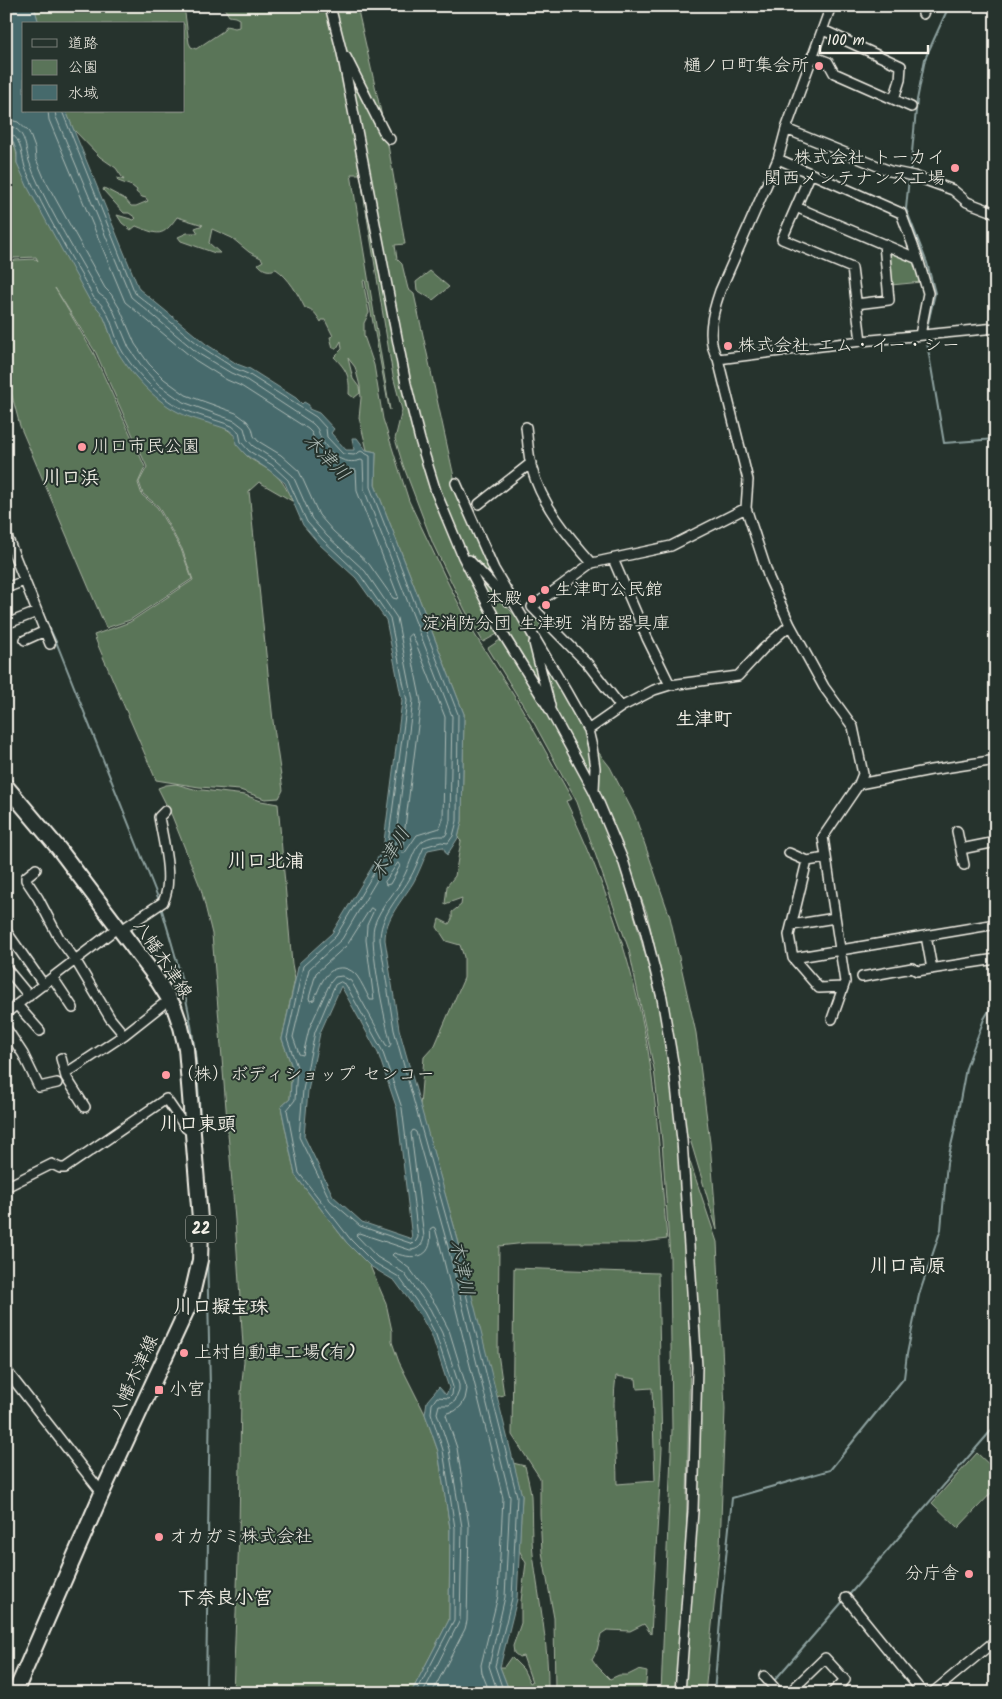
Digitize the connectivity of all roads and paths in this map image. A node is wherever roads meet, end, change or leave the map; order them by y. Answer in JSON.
{"nodes":[{"id":1,"x":330,"y":6,"type":"edge"},
{"id":2,"x":830,"y":6,"type":"edge"},
{"id":3,"x":823,"y":30,"type":"junction"},
{"id":4,"x":342,"y":53,"type":"junction"},
{"id":5,"x":812,"y":56,"type":"junction"},
{"id":6,"x":894,"y":99,"type":"junction"},
{"id":7,"x":912,"y":107,"type":"dead end"},
{"id":8,"x":786,"y":129,"type":"junction"},
{"id":9,"x":390,"y":139,"type":"dead end"},
{"id":10,"x":778,"y":159,"type":"junction"},
{"id":11,"x":810,"y":174,"type":"junction"},
{"id":12,"x":796,"y":207,"type":"junction"},
{"id":13,"x":996,"y":213,"type":"edge"},
{"id":14,"x":884,"y":244,"type":"junction"},
{"id":15,"x":918,"y":259,"type":"junction"},
{"id":16,"x":856,"y":304,"type":"junction"},
{"id":17,"x":996,"y":328,"type":"edge"},
{"id":18,"x":920,"y":335,"type":"junction"},
{"id":19,"x":861,"y":341,"type":"junction"},
{"id":20,"x":718,"y":359,"type":"junction"},
{"id":21,"x":526,"y":427,"type":"dead end"},
{"id":22,"x":531,"y":463,"type":"junction"},
{"id":23,"x":456,"y":483,"type":"dead end"},
{"id":24,"x":479,"y":504,"type":"dead end"},
{"id":25,"x":746,"y":508,"type":"junction"},
{"id":26,"x":6,"y":534,"type":"edge"},
{"id":27,"x":9,"y":550,"type":"edge"},
{"id":28,"x":463,"y":556,"type":"junction"},
{"id":29,"x":612,"y":559,"type":"junction"},
{"id":30,"x":592,"y":563,"type":"junction"},
{"id":31,"x":24,"y":581,"type":"junction"},
{"id":32,"x":6,"y":588,"type":"edge"},
{"id":33,"x":532,"y":607,"type":"junction"},
{"id":34,"x":37,"y":612,"type":"junction"},
{"id":35,"x":525,"y":622,"type":"junction"},
{"id":36,"x":6,"y":624,"type":"edge"},
{"id":37,"x":790,"y":625,"type":"junction"},
{"id":38,"x":45,"y":631,"type":"junction"},
{"id":39,"x":25,"y":640,"type":"dead end"},
{"id":40,"x":50,"y":644,"type":"dead end"},
{"id":41,"x":670,"y":685,"type":"junction"},
{"id":42,"x":620,"y":707,"type":"junction"},
{"id":43,"x":550,"y":710,"type":"junction"},
{"id":44,"x":588,"y":730,"type":"junction"},
{"id":45,"x":996,"y":760,"type":"edge"},
{"id":46,"x":859,"y":784,"type":"junction"},
{"id":47,"x":6,"y":786,"type":"edge"},
{"id":48,"x":594,"y":791,"type":"junction"},
{"id":49,"x":165,"y":811,"type":"dead end"},
{"id":50,"x":958,"y":831,"type":"dead end"},
{"id":51,"x":996,"y":842,"type":"edge"},
{"id":52,"x":961,"y":849,"type":"junction"},
{"id":53,"x":789,"y":853,"type":"dead end"},
{"id":54,"x":826,"y":858,"type":"junction"},
{"id":55,"x":807,"y":861,"type":"junction"},
{"id":56,"x":964,"y":865,"type":"dead end"},
{"id":57,"x":36,"y":868,"type":"dead end"},
{"id":58,"x":836,"y":918,"type":"junction"},
{"id":59,"x":996,"y":924,"type":"edge"},
{"id":60,"x":792,"y":925,"type":"junction"},
{"id":61,"x":118,"y":929,"type":"junction"},
{"id":62,"x":6,"y":931,"type":"edge"},
{"id":63,"x":926,"y":936,"type":"junction"},
{"id":64,"x":840,"y":950,"type":"junction"},
{"id":65,"x":793,"y":958,"type":"junction"},
{"id":66,"x":996,"y":959,"type":"edge"},
{"id":67,"x":76,"y":961,"type":"junction"},
{"id":68,"x":6,"y":968,"type":"edge"},
{"id":69,"x":932,"y":969,"type":"junction"},
{"id":70,"x":862,"y":977,"type":"dead end"},
{"id":71,"x":53,"y":978,"type":"junction"},
{"id":72,"x":44,"y":985,"type":"junction"},
{"id":73,"x":844,"y":987,"type":"junction"},
{"id":74,"x":29,"y":996,"type":"junction"},
{"id":75,"x":17,"y":1005,"type":"junction"},
{"id":76,"x":162,"y":1005,"type":"dead end"},
{"id":77,"x":73,"y":1008,"type":"dead end"},
{"id":78,"x":6,"y":1013,"type":"edge"},
{"id":79,"x":832,"y":1019,"type":"dead end"},
{"id":80,"x":6,"y":1028,"type":"edge"},
{"id":81,"x":40,"y":1031,"type":"dead end"},
{"id":82,"x":124,"y":1035,"type":"junction"},
{"id":83,"x":61,"y":1058,"type":"dead end"},
{"id":84,"x":65,"y":1075,"type":"junction"},
{"id":85,"x":57,"y":1083,"type":"junction"},
{"id":86,"x":42,"y":1094,"type":"dead end"},
{"id":87,"x":84,"y":1107,"type":"dead end"},
{"id":88,"x":194,"y":1134,"type":"junction"},
{"id":89,"x":6,"y":1188,"type":"edge"},
{"id":90,"x":6,"y":1370,"type":"edge"},
{"id":91,"x":102,"y":1493,"type":"junction"},
{"id":92,"x":846,"y":1598,"type":"dead end"},
{"id":93,"x":996,"y":1640,"type":"edge"},
{"id":94,"x":764,"y":1676,"type":"dead end"},
{"id":95,"x":15,"y":1693,"type":"edge"},
{"id":96,"x":680,"y":1693,"type":"edge"},
{"id":97,"x":779,"y":1693,"type":"edge"},
{"id":98,"x":789,"y":1693,"type":"edge"},
{"id":99,"x":832,"y":1693,"type":"edge"},
{"id":100,"x":922,"y":1693,"type":"edge"},
{"id":101,"x":932,"y":1693,"type":"edge"}],
"edges":[{"from":1,"to":4,"type":"street"},
{"from":2,"to":3,"type":"street"},
{"from":3,"to":5,"type":"street"},
{"from":3,"to":6,"type":"street"},
{"from":4,"to":9,"type":"street"},
{"from":4,"to":28,"type":"street"},
{"from":5,"to":6,"type":"street"},
{"from":5,"to":8,"type":"street"},
{"from":6,"to":7,"type":"street"},
{"from":8,"to":10,"type":"street"},
{"from":8,"to":13,"type":"street"},
{"from":10,"to":11,"type":"street"},
{"from":10,"to":20,"type":"street"},
{"from":11,"to":12,"type":"street"},
{"from":11,"to":15,"type":"street"},
{"from":12,"to":14,"type":"street"},
{"from":12,"to":16,"type":"street"},
{"from":14,"to":15,"type":"street"},
{"from":14,"to":16,"type":"street"},
{"from":15,"to":18,"type":"street"},
{"from":16,"to":19,"type":"street"},
{"from":17,"to":18,"type":"street"},
{"from":18,"to":19,"type":"street"},
{"from":19,"to":20,"type":"street"},
{"from":20,"to":25,"type":"street"},
{"from":21,"to":22,"type":"street"},
{"from":22,"to":24,"type":"street"},
{"from":22,"to":30,"type":"street"},
{"from":23,"to":35,"type":"street"},
{"from":25,"to":29,"type":"street"},
{"from":25,"to":37,"type":"street"},
{"from":26,"to":27,"type":"street"},
{"from":27,"to":31,"type":"street"},
{"from":28,"to":35,"type":"street"},
{"from":28,"to":43,"type":"street"},
{"from":29,"to":30,"type":"street"},
{"from":29,"to":41,"type":"street"},
{"from":30,"to":33,"type":"street"},
{"from":31,"to":32,"type":"street"},
{"from":31,"to":34,"type":"street"},
{"from":33,"to":35,"type":"street"},
{"from":33,"to":42,"type":"street"},
{"from":34,"to":36,"type":"street"},
{"from":34,"to":38,"type":"street"},
{"from":35,"to":43,"type":"street"},
{"from":35,"to":44,"type":"street"},
{"from":37,"to":41,"type":"street"},
{"from":37,"to":46,"type":"street"},
{"from":38,"to":39,"type":"street"},
{"from":38,"to":40,"type":"street"},
{"from":41,"to":42,"type":"street"},
{"from":42,"to":44,"type":"street"},
{"from":43,"to":48,"type":"street"},
{"from":44,"to":48,"type":"street"},
{"from":45,"to":46,"type":"street"},
{"from":46,"to":54,"type":"street"},
{"from":47,"to":61,"type":"main road","name":"八幡木津線","number":"22"},
{"from":48,"to":96,"type":"street"},
{"from":49,"to":61,"type":"street"},
{"from":50,"to":52,"type":"street"},
{"from":51,"to":52,"type":"street"},
{"from":52,"to":56,"type":"street"},
{"from":53,"to":55,"type":"street"},
{"from":54,"to":55,"type":"street"},
{"from":54,"to":58,"type":"street"},
{"from":55,"to":60,"type":"street"},
{"from":57,"to":67,"type":"street"},
{"from":58,"to":60,"type":"street"},
{"from":58,"to":64,"type":"street"},
{"from":59,"to":63,"type":"street"},
{"from":60,"to":65,"type":"street"},
{"from":61,"to":67,"type":"street"},
{"from":61,"to":88,"type":"main road","name":"八幡木津線","number":"22"},
{"from":62,"to":72,"type":"street"},
{"from":63,"to":64,"type":"street"},
{"from":63,"to":69,"type":"street"},
{"from":64,"to":65,"type":"street"},
{"from":64,"to":73,"type":"street"},
{"from":65,"to":73,"type":"street"},
{"from":66,"to":69,"type":"street"},
{"from":67,"to":71,"type":"street"},
{"from":67,"to":82,"type":"street"},
{"from":68,"to":74,"type":"street"},
{"from":69,"to":70,"type":"street"},
{"from":71,"to":72,"type":"street"},
{"from":71,"to":77,"type":"street"},
{"from":72,"to":74,"type":"street"},
{"from":73,"to":79,"type":"street"},
{"from":74,"to":75,"type":"street"},
{"from":75,"to":78,"type":"street"},
{"from":75,"to":81,"type":"street"},
{"from":76,"to":82,"type":"street"},
{"from":80,"to":85,"type":"street"},
{"from":82,"to":84,"type":"street"},
{"from":83,"to":84,"type":"street"},
{"from":84,"to":85,"type":"street"},
{"from":84,"to":87,"type":"street"},
{"from":85,"to":86,"type":"street"},
{"from":88,"to":89,"type":"street"},
{"from":88,"to":91,"type":"main road","name":"八幡木津線","number":"22"},
{"from":90,"to":91,"type":"street"},
{"from":91,"to":95,"type":"main road","name":"八幡木津線","number":"22"},
{"from":92,"to":100,"type":"street"},
{"from":93,"to":101,"type":"street"},
{"from":94,"to":97,"type":"street"},
{"from":98,"to":99,"type":"street"}]}
